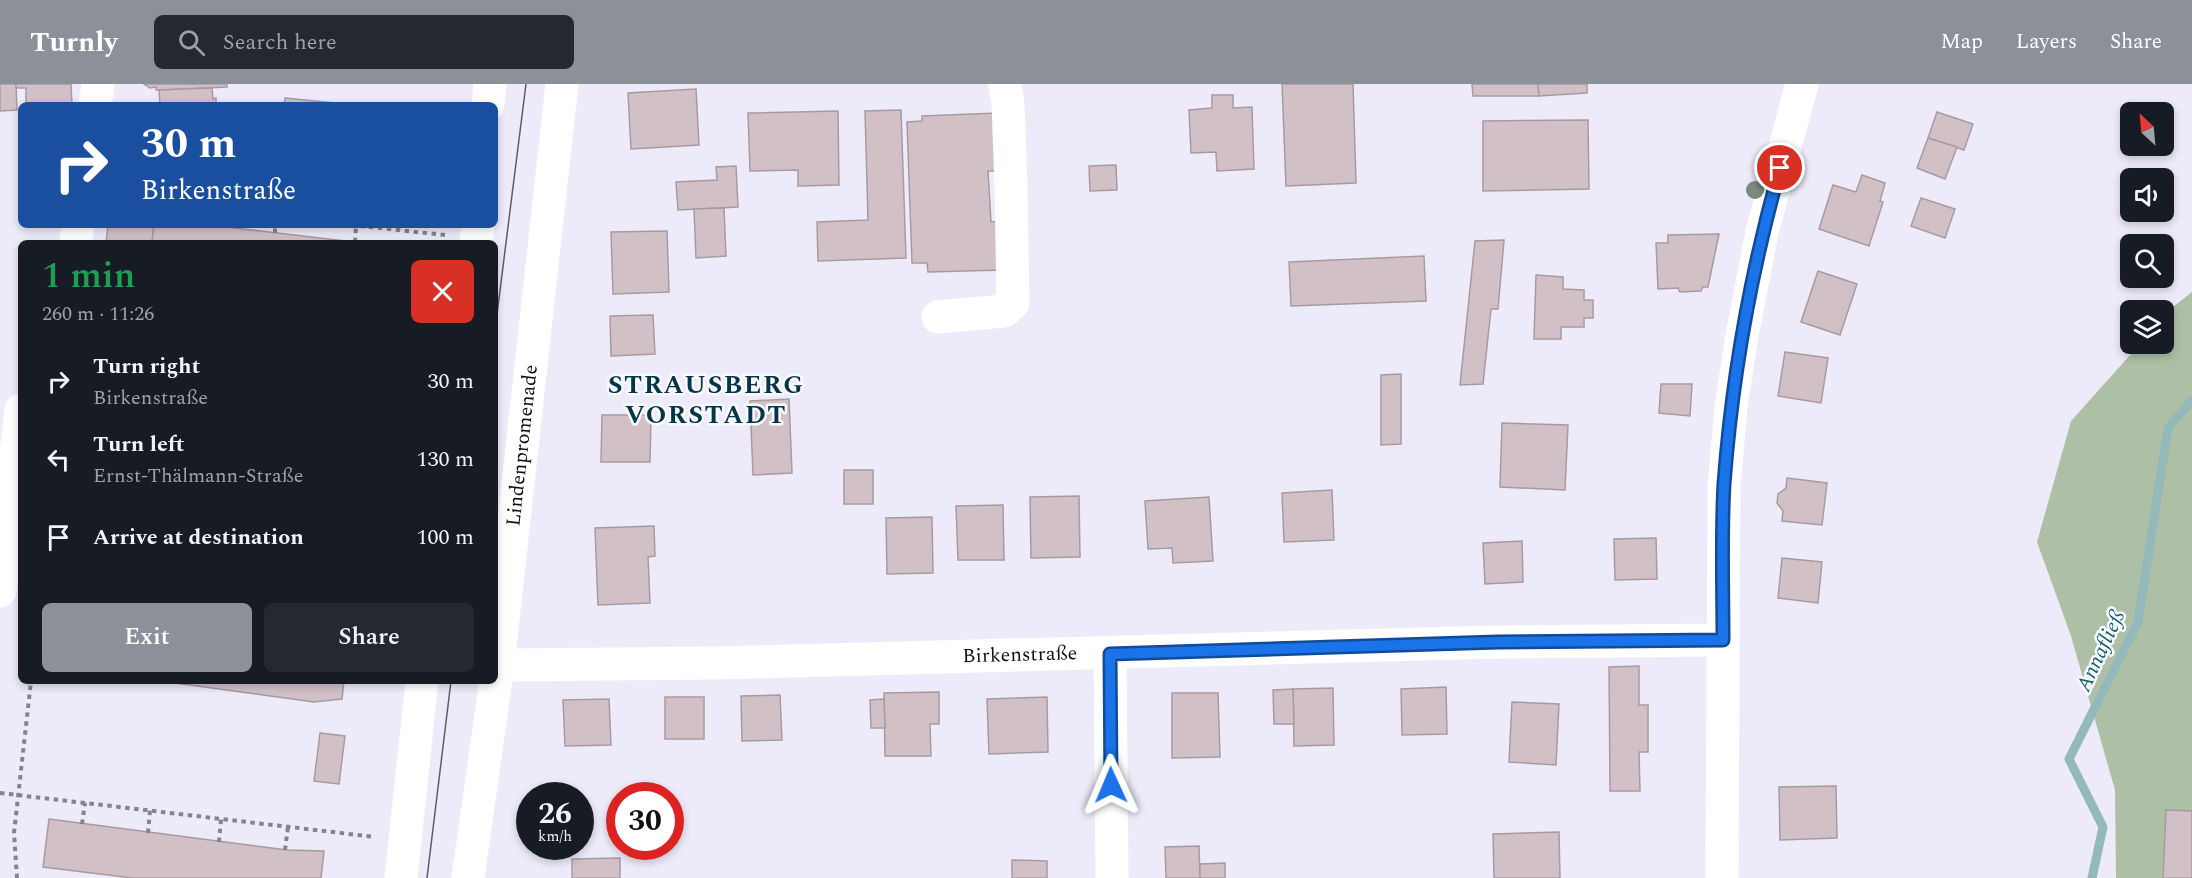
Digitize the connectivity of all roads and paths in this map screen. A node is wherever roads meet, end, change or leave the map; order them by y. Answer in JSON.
{"nodes":[{"id":1,"x":98,"y":84,"type":"edge"},
{"id":2,"x":490,"y":84,"type":"edge"},
{"id":3,"x":562,"y":84,"type":"edge"},
{"id":4,"x":1005,"y":84,"type":"edge"},
{"id":5,"x":1802,"y":84,"type":"edge"},
{"id":6,"x":95,"y":102,"type":"edge"},
{"id":7,"x":488,"y":102,"type":"edge"},
{"id":8,"x":275,"y":228,"type":"edge"},
{"id":9,"x":383,"y":228,"type":"edge"},
{"id":10,"x":275,"y":233,"type":"dead end"},
{"id":11,"x":477,"y":235,"type":"edge"},
{"id":12,"x":938,"y":317,"type":"dead end"},
{"id":13,"x":18,"y":436,"type":"edge"},
{"id":14,"x":0,"y":591,"type":"edge"},
{"id":15,"x":1723,"y":640,"type":"junction"},
{"id":16,"x":1110,"y":654,"type":"junction"},
{"id":17,"x":498,"y":664,"type":"joint"},
{"id":18,"x":31,"y":684,"type":"edge"},
{"id":19,"x":422,"y":684,"type":"edge"},
{"id":20,"x":495,"y":684,"type":"edge"},
{"id":21,"x":0,"y":793,"type":"edge"},
{"id":22,"x":19,"y":795,"type":"junction"},
{"id":23,"x":85,"y":803,"type":"junction"},
{"id":24,"x":150,"y":810,"type":"junction"},
{"id":25,"x":221,"y":819,"type":"junction"},
{"id":26,"x":82,"y":824,"type":"dead end"},
{"id":27,"x":288,"y":827,"type":"junction"},
{"id":28,"x":148,"y":833,"type":"dead end"},
{"id":29,"x":405,"y":841,"type":"junction"},
{"id":30,"x":219,"y":842,"type":"dead end"},
{"id":31,"x":285,"y":850,"type":"dead end"},
{"id":32,"x":17,"y":878,"type":"edge"},
{"id":33,"x":401,"y":878,"type":"edge"},
{"id":34,"x":468,"y":878,"type":"edge"},
{"id":35,"x":1112,"y":878,"type":"edge"},
{"id":36,"x":1722,"y":878,"type":"edge"}],
"edges":[{"from":1,"to":6,"type":"street"},
{"from":2,"to":7,"type":"street"},
{"from":3,"to":17,"type":"street","name":"Lindenpromenade"},
{"from":4,"to":12,"type":"street"},
{"from":5,"to":15,"type":"street"},
{"from":8,"to":10,"type":"path"},
{"from":9,"to":11,"type":"path"},
{"from":13,"to":14,"type":"street"},
{"from":15,"to":16,"type":"street","name":"Birkenstraße"},
{"from":15,"to":36,"type":"street"},
{"from":16,"to":17,"type":"street","name":"Birkenstraße"},
{"from":16,"to":35,"type":"street"},
{"from":18,"to":22,"type":"path"},
{"from":19,"to":29,"type":"street"},
{"from":20,"to":34,"type":"street","name":"Lindenpromenade"},
{"from":21,"to":22,"type":"path"},
{"from":22,"to":23,"type":"path"},
{"from":22,"to":32,"type":"path"},
{"from":23,"to":24,"type":"path"},
{"from":23,"to":26,"type":"path"},
{"from":24,"to":25,"type":"path"},
{"from":24,"to":28,"type":"path"},
{"from":25,"to":27,"type":"path"},
{"from":25,"to":30,"type":"path"},
{"from":27,"to":29,"type":"path"},
{"from":27,"to":31,"type":"path"},
{"from":29,"to":33,"type":"street"}]}
